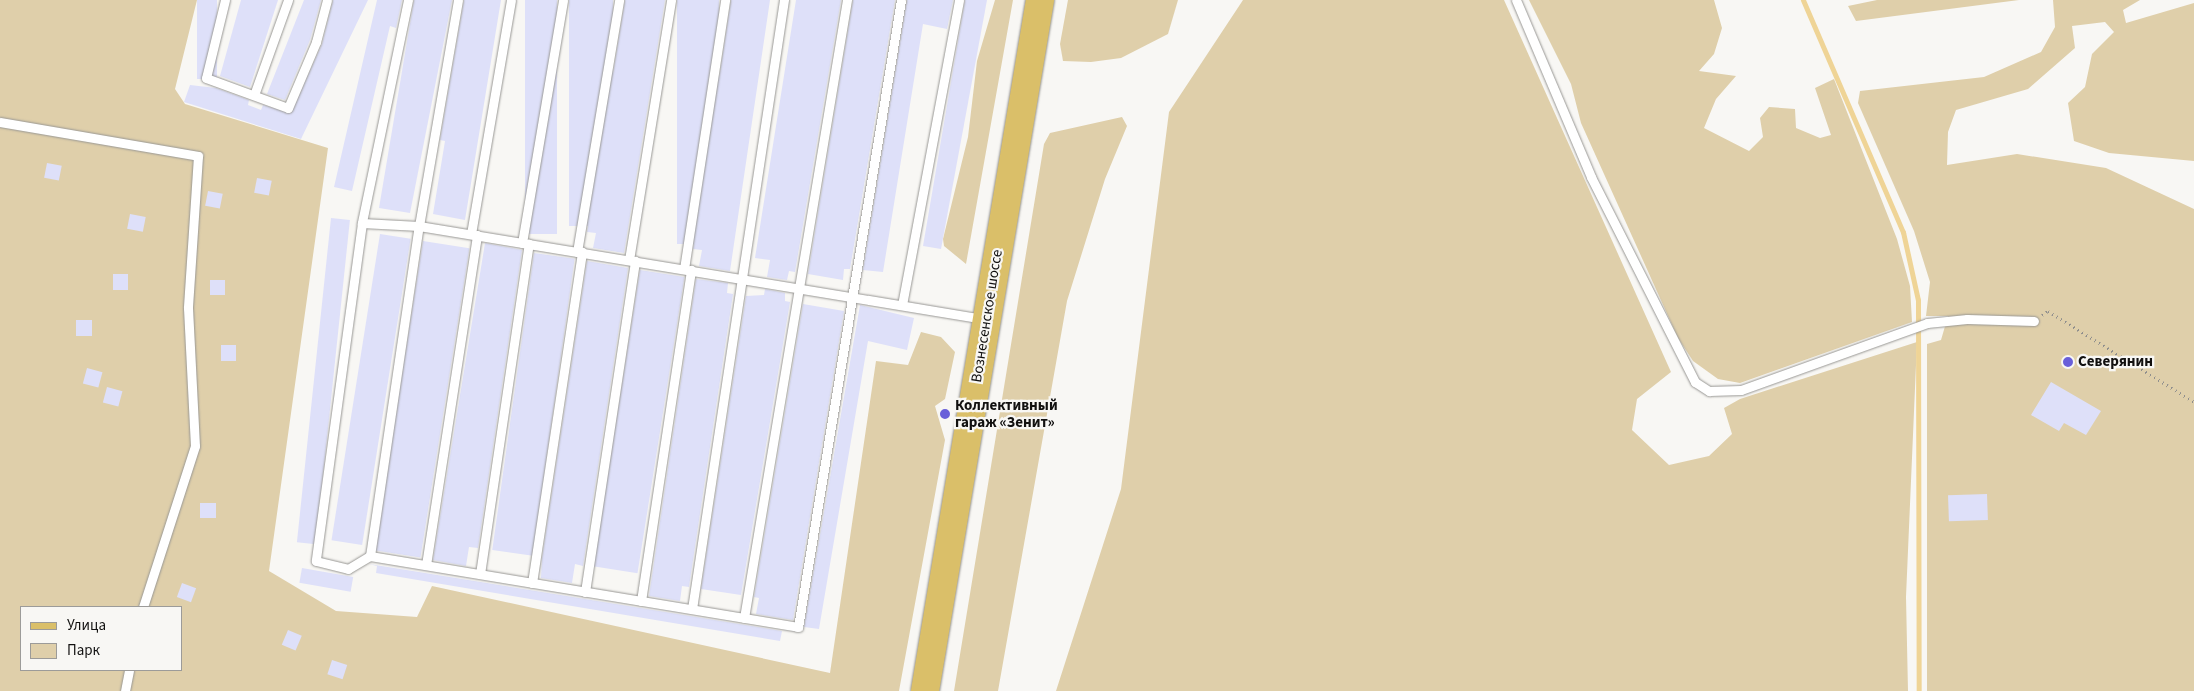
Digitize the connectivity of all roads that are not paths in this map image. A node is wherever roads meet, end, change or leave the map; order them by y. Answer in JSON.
{"nodes":[{"id":1,"x":225,"y":0,"type":"edge"},
{"id":2,"x":288,"y":0,"type":"edge"},
{"id":3,"x":328,"y":0,"type":"edge"},
{"id":4,"x":408,"y":0,"type":"edge"},
{"id":5,"x":458,"y":0,"type":"edge"},
{"id":6,"x":511,"y":0,"type":"edge"},
{"id":7,"x":563,"y":0,"type":"edge"},
{"id":8,"x":619,"y":0,"type":"edge"},
{"id":9,"x":671,"y":0,"type":"edge"},
{"id":10,"x":726,"y":0,"type":"edge"},
{"id":11,"x":784,"y":0,"type":"edge"},
{"id":12,"x":847,"y":0,"type":"edge"},
{"id":13,"x":901,"y":0,"type":"edge"},
{"id":14,"x":959,"y":0,"type":"edge"},
{"id":15,"x":1040,"y":0,"type":"edge"},
{"id":16,"x":1516,"y":0,"type":"edge"},
{"id":17,"x":254,"y":95,"type":"junction"},
{"id":18,"x":0,"y":122,"type":"edge"},
{"id":19,"x":362,"y":223,"type":"junction"},
{"id":20,"x":418,"y":226,"type":"junction"},
{"id":21,"x":474,"y":235,"type":"junction"},
{"id":22,"x":525,"y":243,"type":"junction"},
{"id":23,"x":580,"y":252,"type":"junction"},
{"id":24,"x":632,"y":261,"type":"junction"},
{"id":25,"x":687,"y":270,"type":"junction"},
{"id":26,"x":740,"y":278,"type":"junction"},
{"id":27,"x":798,"y":288,"type":"junction"},
{"id":28,"x":850,"y":296,"type":"junction"},
{"id":29,"x":902,"y":305,"type":"junction"},
{"id":30,"x":987,"y":320,"type":"junction"},
{"id":31,"x":2034,"y":321,"type":"road end"},
{"id":32,"x":370,"y":556,"type":"junction"},
{"id":33,"x":426,"y":565,"type":"junction"},
{"id":34,"x":480,"y":574,"type":"junction"},
{"id":35,"x":532,"y":583,"type":"junction"},
{"id":36,"x":585,"y":592,"type":"junction"},
{"id":37,"x":641,"y":601,"type":"junction"},
{"id":38,"x":143,"y":606,"type":"edge"},
{"id":39,"x":692,"y":609,"type":"junction"},
{"id":40,"x":744,"y":618,"type":"junction"},
{"id":41,"x":129,"y":671,"type":"edge"},
{"id":42,"x":125,"y":691,"type":"edge"},
{"id":43,"x":925,"y":691,"type":"edge"}],
"edges":[{"from":1,"to":17,"type":"lane"},
{"from":2,"to":17,"type":"lane"},
{"from":3,"to":17,"type":"lane"},
{"from":4,"to":19,"type":"lane"},
{"from":5,"to":20,"type":"lane"},
{"from":6,"to":21,"type":"lane"},
{"from":7,"to":22,"type":"lane"},
{"from":8,"to":23,"type":"lane"},
{"from":9,"to":24,"type":"lane"},
{"from":10,"to":25,"type":"lane"},
{"from":11,"to":26,"type":"lane"},
{"from":12,"to":27,"type":"lane"},
{"from":13,"to":28,"type":"lane"},
{"from":14,"to":29,"type":"lane"},
{"from":15,"to":30,"type":"main road","name":"Вознесенское шоссе"},
{"from":16,"to":31,"type":"lane"},
{"from":18,"to":38,"type":"lane"},
{"from":19,"to":20,"type":"lane"},
{"from":19,"to":32,"type":"lane"},
{"from":20,"to":21,"type":"lane"},
{"from":20,"to":32,"type":"lane"},
{"from":21,"to":22,"type":"lane"},
{"from":21,"to":33,"type":"lane"},
{"from":22,"to":23,"type":"lane"},
{"from":22,"to":34,"type":"lane"},
{"from":23,"to":24,"type":"lane"},
{"from":23,"to":35,"type":"lane"},
{"from":24,"to":25,"type":"lane"},
{"from":24,"to":36,"type":"lane"},
{"from":25,"to":26,"type":"lane"},
{"from":25,"to":37,"type":"lane"},
{"from":26,"to":27,"type":"lane"},
{"from":26,"to":39,"type":"lane"},
{"from":27,"to":28,"type":"lane"},
{"from":27,"to":40,"type":"lane"},
{"from":28,"to":29,"type":"lane"},
{"from":28,"to":40,"type":"lane"},
{"from":29,"to":30,"type":"lane"},
{"from":30,"to":43,"type":"main road","name":"Вознесенское шоссе"},
{"from":32,"to":33,"type":"lane"},
{"from":33,"to":34,"type":"lane"},
{"from":34,"to":35,"type":"lane"},
{"from":35,"to":36,"type":"lane"},
{"from":36,"to":37,"type":"lane"},
{"from":37,"to":39,"type":"lane"},
{"from":39,"to":40,"type":"lane"},
{"from":41,"to":42,"type":"lane"}]}
